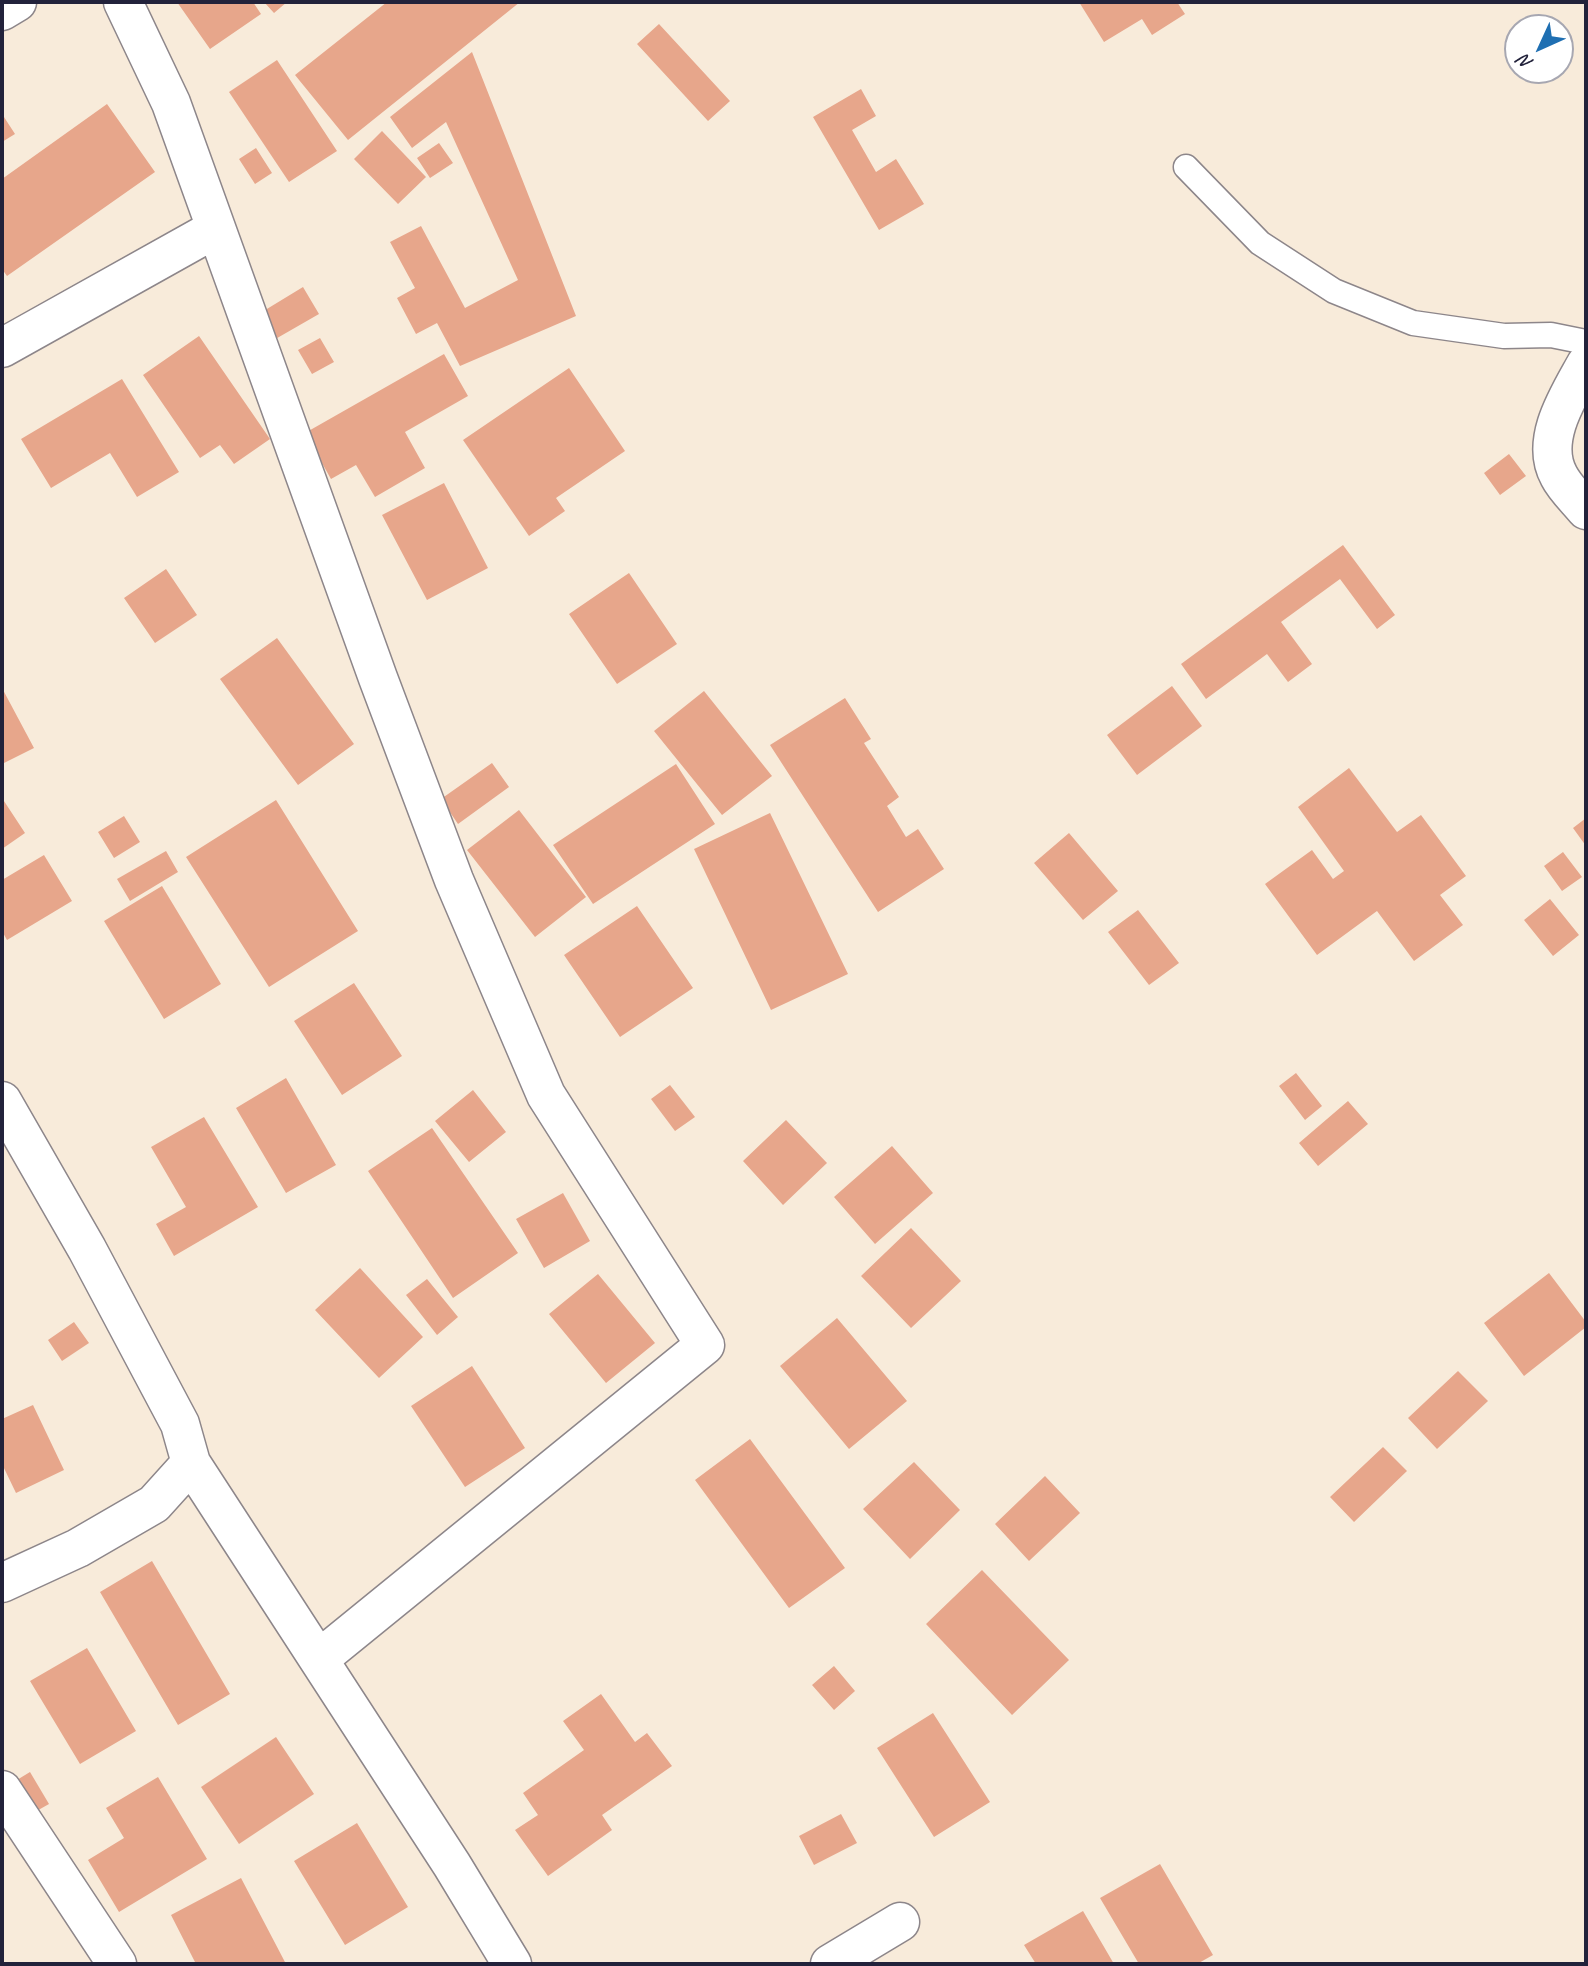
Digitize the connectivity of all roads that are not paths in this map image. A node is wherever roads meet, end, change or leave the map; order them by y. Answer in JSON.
{"nodes":[{"id":1,"x":17,"y":2,"type":"edge"},
{"id":2,"x":123,"y":2,"type":"edge"},
{"id":3,"x":2,"y":11,"type":"edge"},
{"id":4,"x":1185,"y":167,"type":"dead end"},
{"id":5,"x":215,"y":229,"type":"junction"},
{"id":6,"x":1586,"y":342,"type":"edge"},
{"id":7,"x":2,"y":348,"type":"edge"},
{"id":8,"x":1586,"y":364,"type":"edge"},
{"id":9,"x":1586,"y":510,"type":"edge"},
{"id":10,"x":2,"y":1101,"type":"edge"},
{"id":11,"x":191,"y":1463,"type":"junction"},
{"id":12,"x":2,"y":1583,"type":"edge"},
{"id":13,"x":318,"y":1659,"type":"junction"},
{"id":14,"x":2,"y":1790,"type":"edge"},
{"id":15,"x":900,"y":1922,"type":"dead end"},
{"id":16,"x":117,"y":1964,"type":"edge"},
{"id":17,"x":512,"y":1964,"type":"edge"},
{"id":18,"x":830,"y":1964,"type":"edge"}],
"edges":[{"from":1,"to":3,"type":"street"},
{"from":2,"to":5,"type":"street"},
{"from":4,"to":6,"type":"lane"},
{"from":5,"to":7,"type":"street"},
{"from":5,"to":13,"type":"street"},
{"from":8,"to":9,"type":"street"},
{"from":10,"to":11,"type":"street"},
{"from":11,"to":12,"type":"street"},
{"from":11,"to":13,"type":"street"},
{"from":13,"to":17,"type":"street"},
{"from":14,"to":16,"type":"street"},
{"from":15,"to":18,"type":"street"}]}
